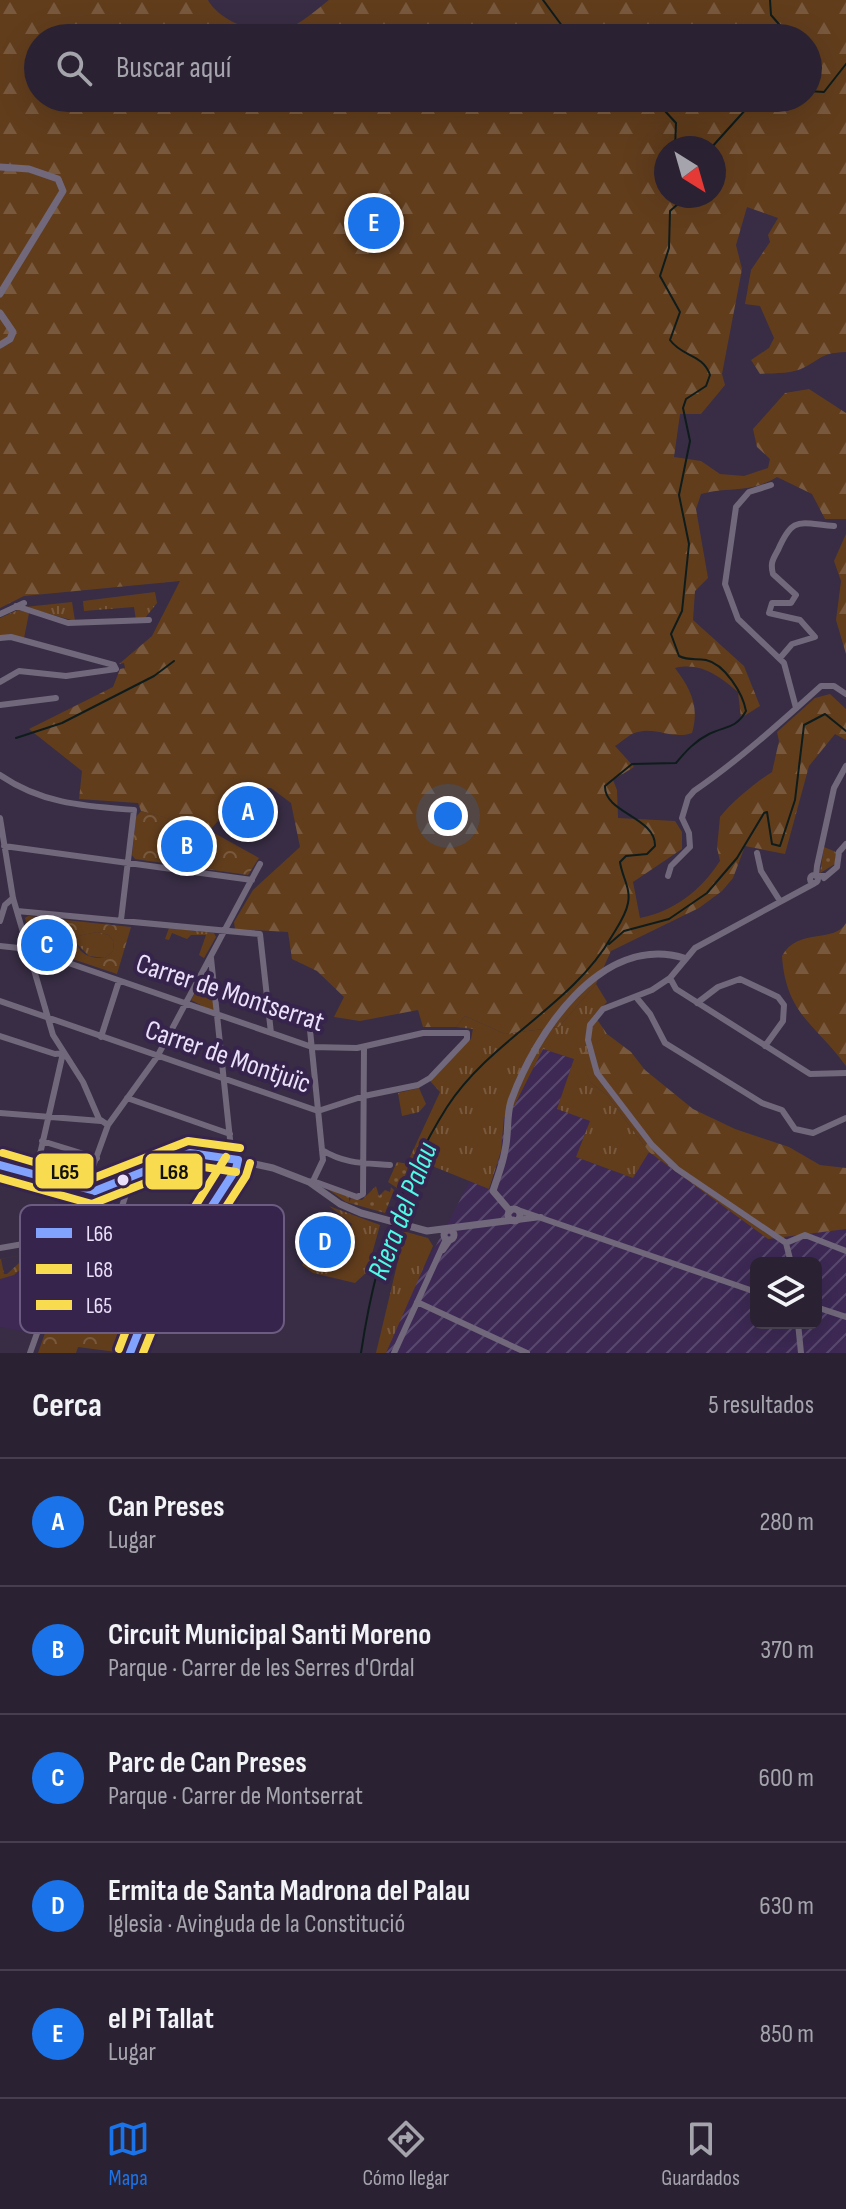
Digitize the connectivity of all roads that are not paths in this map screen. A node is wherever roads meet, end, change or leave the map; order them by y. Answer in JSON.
{"nodes":[{"id":1,"x":0,"y":167,"type":"edge"},
{"id":2,"x":0,"y":294,"type":"edge"},
{"id":3,"x":0,"y":313,"type":"edge"},
{"id":4,"x":0,"y":345,"type":"edge"},
{"id":5,"x":771,"y":485,"type":"dead end"},
{"id":6,"x":834,"y":526,"type":"dead end"},
{"id":7,"x":24,"y":603,"type":"dead end"},
{"id":8,"x":16,"y":606,"type":"junction"},
{"id":9,"x":0,"y":614,"type":"edge"},
{"id":10,"x":149,"y":620,"type":"dead end"},
{"id":11,"x":0,"y":638,"type":"edge"},
{"id":12,"x":780,"y":658,"type":"junction"},
{"id":13,"x":0,"y":682,"type":"edge"},
{"id":14,"x":846,"y":694,"type":"edge"},
{"id":15,"x":56,"y":698,"type":"dead end"},
{"id":16,"x":0,"y":705,"type":"edge"},
{"id":17,"x":796,"y":708,"type":"junction"},
{"id":18,"x":846,"y":766,"type":"edge"},
{"id":19,"x":0,"y":775,"type":"edge"},
{"id":20,"x":0,"y":818,"type":"edge"},
{"id":21,"x":846,"y":844,"type":"edge"},
{"id":22,"x":4,"y":846,"type":"junction"},
{"id":23,"x":757,"y":853,"type":"dead end"},
{"id":24,"x":128,"y":861,"type":"junction"},
{"id":25,"x":260,"y":864,"type":"dead end"},
{"id":26,"x":0,"y":876,"type":"edge"},
{"id":27,"x":8,"y":876,"type":"junction"},
{"id":28,"x":668,"y":876,"type":"dead end"},
{"id":29,"x":814,"y":879,"type":"junction"},
{"id":30,"x":252,"y":880,"type":"junction"},
{"id":31,"x":13,"y":898,"type":"junction"},
{"id":32,"x":780,"y":901,"type":"junction"},
{"id":33,"x":17,"y":911,"type":"junction"},
{"id":34,"x":121,"y":920,"type":"junction"},
{"id":35,"x":0,"y":921,"type":"edge"},
{"id":36,"x":226,"y":930,"type":"junction"},
{"id":37,"x":0,"y":946,"type":"edge"},
{"id":38,"x":28,"y":949,"type":"junction"},
{"id":39,"x":684,"y":958,"type":"junction"},
{"id":40,"x":210,"y":960,"type":"junction"},
{"id":41,"x":202,"y":974,"type":"junction"},
{"id":42,"x":215,"y":976,"type":"junction"},
{"id":43,"x":670,"y":978,"type":"junction"},
{"id":44,"x":119,"y":981,"type":"junction"},
{"id":45,"x":636,"y":997,"type":"junction"},
{"id":46,"x":0,"y":1001,"type":"edge"},
{"id":47,"x":697,"y":1003,"type":"junction"},
{"id":48,"x":185,"y":1004,"type":"junction"},
{"id":49,"x":218,"y":1016,"type":"junction"},
{"id":50,"x":49,"y":1019,"type":"junction"},
{"id":51,"x":310,"y":1030,"type":"dead end"},
{"id":52,"x":271,"y":1033,"type":"junction"},
{"id":53,"x":467,"y":1035,"type":"joint"},
{"id":54,"x":0,"y":1036,"type":"edge"},
{"id":55,"x":101,"y":1037,"type":"junction"},
{"id":56,"x":765,"y":1046,"type":"junction"},
{"id":57,"x":312,"y":1047,"type":"junction"},
{"id":58,"x":364,"y":1047,"type":"junction"},
{"id":59,"x":63,"y":1053,"type":"junction"},
{"id":60,"x":157,"y":1057,"type":"junction"},
{"id":61,"x":846,"y":1073,"type":"edge"},
{"id":62,"x":224,"y":1079,"type":"junction"},
{"id":63,"x":364,"y":1096,"type":"junction"},
{"id":64,"x":127,"y":1098,"type":"junction"},
{"id":65,"x":318,"y":1111,"type":"junction"},
{"id":66,"x":0,"y":1113,"type":"edge"},
{"id":67,"x":846,"y":1118,"type":"edge"},
{"id":68,"x":48,"y":1119,"type":"junction"},
{"id":69,"x":105,"y":1123,"type":"junction"},
{"id":70,"x":230,"y":1134,"type":"junction"},
{"id":71,"x":42,"y":1141,"type":"junction"},
{"id":72,"x":322,"y":1150,"type":"junction"},
{"id":73,"x":97,"y":1158,"type":"junction"},
{"id":74,"x":235,"y":1159,"type":"junction"},
{"id":75,"x":364,"y":1164,"type":"junction"},
{"id":76,"x":0,"y":1165,"type":"edge"},
{"id":77,"x":390,"y":1165,"type":"dead end"},
{"id":78,"x":31,"y":1173,"type":"junction"},
{"id":79,"x":132,"y":1175,"type":"junction"},
{"id":80,"x":311,"y":1182,"type":"junction"},
{"id":81,"x":89,"y":1186,"type":"junction"},
{"id":82,"x":79,"y":1205,"type":"edge"},
{"id":83,"x":122,"y":1205,"type":"edge"},
{"id":84,"x":213,"y":1205,"type":"edge"},
{"id":85,"x":514,"y":1214,"type":"junction"},
{"id":86,"x":446,"y":1241,"type":"junction"},
{"id":87,"x":786,"y":1243,"type":"junction"},
{"id":88,"x":20,"y":1245,"type":"edge"},
{"id":89,"x":0,"y":1248,"type":"edge"},
{"id":90,"x":846,"y":1251,"type":"edge"},
{"id":91,"x":790,"y":1257,"type":"edge"},
{"id":92,"x":750,"y":1290,"type":"edge"},
{"id":93,"x":417,"y":1302,"type":"junction"},
{"id":94,"x":822,"y":1309,"type":"edge"},
{"id":95,"x":846,"y":1317,"type":"edge"},
{"id":96,"x":799,"y":1329,"type":"edge"},
{"id":97,"x":34,"y":1333,"type":"edge"},
{"id":98,"x":137,"y":1333,"type":"edge"},
{"id":99,"x":26,"y":1353,"type":"edge"},
{"id":100,"x":130,"y":1353,"type":"edge"},
{"id":101,"x":394,"y":1353,"type":"edge"},
{"id":102,"x":527,"y":1353,"type":"edge"},
{"id":103,"x":801,"y":1353,"type":"edge"}],
"edges":[{"from":1,"to":2,"type":"street"},
{"from":3,"to":4,"type":"street"},
{"from":5,"to":12,"type":"street"},
{"from":6,"to":12,"type":"street"},
{"from":7,"to":8,"type":"street"},
{"from":8,"to":9,"type":"street"},
{"from":8,"to":10,"type":"street"},
{"from":11,"to":13,"type":"street"},
{"from":12,"to":17,"type":"street"},
{"from":14,"to":17,"type":"street"},
{"from":15,"to":16,"type":"street"},
{"from":17,"to":28,"type":"street"},
{"from":18,"to":29,"type":"street"},
{"from":19,"to":24,"type":"street"},
{"from":20,"to":22,"type":"street"},
{"from":21,"to":29,"type":"street"},
{"from":22,"to":24,"type":"street"},
{"from":22,"to":27,"type":"street"},
{"from":23,"to":32,"type":"street"},
{"from":24,"to":30,"type":"street"},
{"from":24,"to":34,"type":"street"},
{"from":25,"to":30,"type":"street"},
{"from":26,"to":27,"type":"street"},
{"from":27,"to":31,"type":"street"},
{"from":29,"to":32,"type":"street"},
{"from":30,"to":36,"type":"street"},
{"from":31,"to":33,"type":"street"},
{"from":31,"to":35,"type":"street"},
{"from":32,"to":39,"type":"street"},
{"from":33,"to":34,"type":"street"},
{"from":33,"to":38,"type":"street"},
{"from":34,"to":36,"type":"street"},
{"from":36,"to":40,"type":"street"},
{"from":36,"to":52,"type":"street"},
{"from":37,"to":38,"type":"street","name":"Carrer de Montserrat"},
{"from":38,"to":44,"type":"street","name":"Carrer de Montserrat"},
{"from":38,"to":50,"type":"street"},
{"from":39,"to":43,"type":"street"},
{"from":39,"to":85,"type":"street"},
{"from":40,"to":41,"type":"street"},
{"from":40,"to":42,"type":"street"},
{"from":41,"to":42,"type":"street"},
{"from":41,"to":48,"type":"street"},
{"from":42,"to":49,"type":"street"},
{"from":43,"to":45,"type":"street"},
{"from":43,"to":47,"type":"street"},
{"from":44,"to":48,"type":"street","name":"Carrer de Montserrat"},
{"from":44,"to":55,"type":"street"},
{"from":45,"to":67,"type":"street"},
{"from":45,"to":87,"type":"street"},
{"from":46,"to":50,"type":"street","name":"Carrer de Montjuïc"},
{"from":47,"to":56,"type":"street"},
{"from":47,"to":56,"type":"street"},
{"from":48,"to":49,"type":"street","name":"Carrer de Montserrat"},
{"from":48,"to":60,"type":"street"},
{"from":49,"to":52,"type":"street","name":"Carrer de Montserrat"},
{"from":49,"to":62,"type":"street"},
{"from":50,"to":55,"type":"street","name":"Carrer de Montjuïc"},
{"from":50,"to":59,"type":"street"},
{"from":51,"to":57,"type":"street"},
{"from":52,"to":57,"type":"street","name":"Carrer de Montserrat"},
{"from":53,"to":58,"type":"street","name":"Carrer de Montserrat"},
{"from":53,"to":63,"type":"street","name":"Carrer de Montjuïc"},
{"from":54,"to":59,"type":"street"},
{"from":55,"to":60,"type":"street","name":"Carrer de Montjuïc"},
{"from":56,"to":61,"type":"street"},
{"from":57,"to":58,"type":"street","name":"Carrer de Montserrat"},
{"from":57,"to":65,"type":"street"},
{"from":58,"to":63,"type":"street"},
{"from":59,"to":68,"type":"street"},
{"from":59,"to":69,"type":"street"},
{"from":60,"to":62,"type":"street","name":"Carrer de Montjuïc"},
{"from":60,"to":64,"type":"street"},
{"from":62,"to":65,"type":"street","name":"Carrer de Montjuïc"},
{"from":62,"to":70,"type":"street"},
{"from":63,"to":65,"type":"street","name":"Carrer de Montjuïc"},
{"from":63,"to":75,"type":"street"},
{"from":64,"to":69,"type":"street"},
{"from":64,"to":70,"type":"street"},
{"from":65,"to":72,"type":"street"},
{"from":66,"to":68,"type":"street"},
{"from":68,"to":69,"type":"street"},
{"from":68,"to":71,"type":"street"},
{"from":69,"to":73,"type":"street"},
{"from":70,"to":74,"type":"street"},
{"from":71,"to":73,"type":"street"},
{"from":71,"to":78,"type":"street"},
{"from":72,"to":75,"type":"street"},
{"from":72,"to":80,"type":"street"},
{"from":73,"to":81,"type":"street"},
{"from":74,"to":79,"type":"street"},
{"from":74,"to":80,"type":"street"},
{"from":74,"to":84,"type":"street"},
{"from":75,"to":77,"type":"street"},
{"from":75,"to":80,"type":"street"},
{"from":76,"to":78,"type":"street"},
{"from":78,"to":81,"type":"street"},
{"from":79,"to":81,"type":"street"},
{"from":79,"to":83,"type":"street"},
{"from":80,"to":86,"type":"street"},
{"from":81,"to":82,"type":"street"},
{"from":85,"to":86,"type":"street"},
{"from":85,"to":92,"type":"street"},
{"from":86,"to":93,"type":"street"},
{"from":87,"to":90,"type":"street"},
{"from":87,"to":91,"type":"street"},
{"from":88,"to":89,"type":"street"},
{"from":93,"to":101,"type":"street"},
{"from":93,"to":102,"type":"street"},
{"from":94,"to":95,"type":"street"},
{"from":96,"to":103,"type":"street"},
{"from":97,"to":99,"type":"street"},
{"from":98,"to":100,"type":"street"}]}
